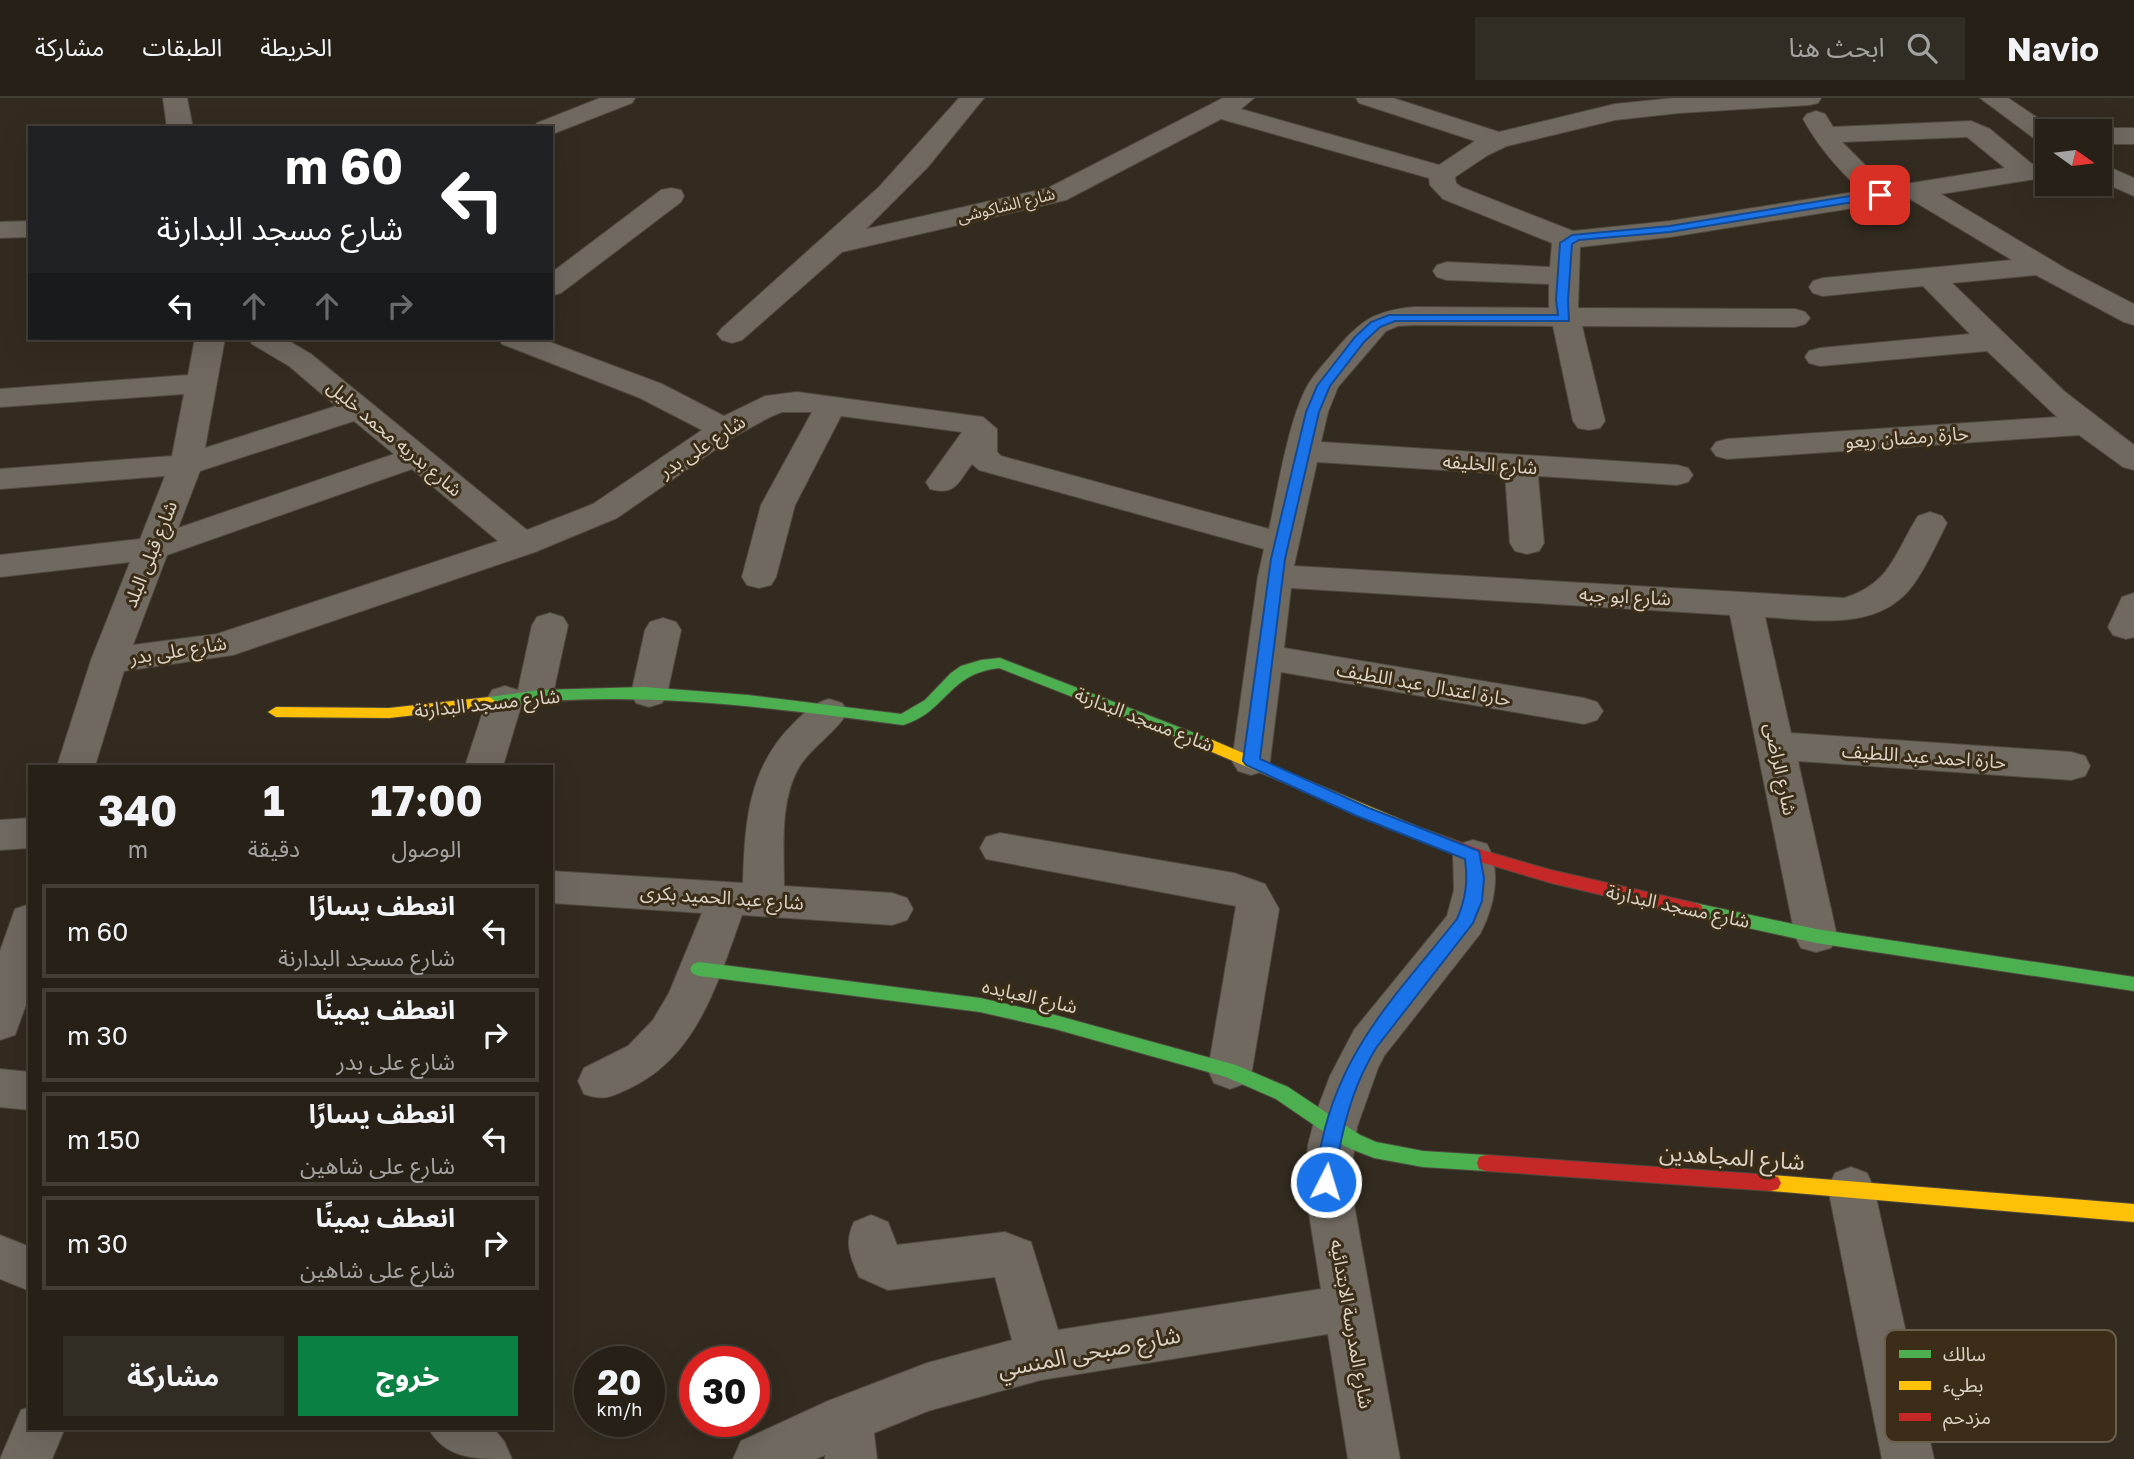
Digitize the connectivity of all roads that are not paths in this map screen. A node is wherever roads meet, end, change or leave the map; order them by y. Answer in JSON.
{"nodes":[{"id":1,"x":175,"y":98,"type":"edge"},
{"id":2,"x":623,"y":98,"type":"edge"},
{"id":3,"x":972,"y":98,"type":"edge"},
{"id":4,"x":1241,"y":98,"type":"edge"},
{"id":5,"x":1368,"y":98,"type":"edge"},
{"id":6,"x":1809,"y":98,"type":"edge"},
{"id":7,"x":1817,"y":98,"type":"edge"},
{"id":8,"x":1992,"y":98,"type":"edge"},
{"id":9,"x":1478,"y":108,"type":"dead end"},
{"id":10,"x":1217,"y":110,"type":"junction"},
{"id":11,"x":180,"y":126,"type":"edge"},
{"id":12,"x":551,"y":126,"type":"edge"},
{"id":13,"x":2035,"y":128,"type":"edge"},
{"id":14,"x":1529,"y":131,"type":"junction"},
{"id":15,"x":1825,"y":135,"type":"junction"},
{"id":16,"x":2112,"y":136,"type":"edge"},
{"id":17,"x":2134,"y":136,"type":"edge"},
{"id":18,"x":1498,"y":140,"type":"junction"},
{"id":19,"x":2035,"y":169,"type":"edge"},
{"id":20,"x":2035,"y":170,"type":"edge"},
{"id":21,"x":1447,"y":171,"type":"junction"},
{"id":22,"x":2112,"y":177,"type":"edge"},
{"id":23,"x":2134,"y":188,"type":"edge"},
{"id":24,"x":1913,"y":189,"type":"junction"},
{"id":25,"x":1880,"y":195,"type":"junction"},
{"id":26,"x":671,"y":196,"type":"dead end"},
{"id":27,"x":28,"y":229,"type":"edge"},
{"id":28,"x":0,"y":230,"type":"edge"},
{"id":29,"x":1570,"y":240,"type":"junction"},
{"id":30,"x":835,"y":245,"type":"junction"},
{"id":31,"x":2042,"y":267,"type":"junction"},
{"id":32,"x":1447,"y":271,"type":"dead end"},
{"id":33,"x":1563,"y":276,"type":"junction"},
{"id":34,"x":1930,"y":277,"type":"junction"},
{"id":35,"x":553,"y":285,"type":"edge"},
{"id":36,"x":1823,"y":287,"type":"dead end"},
{"id":37,"x":2134,"y":316,"type":"edge"},
{"id":38,"x":1565,"y":318,"type":"junction"},
{"id":39,"x":1795,"y":318,"type":"dead end"},
{"id":40,"x":732,"y":334,"type":"dead end"},
{"id":41,"x":210,"y":340,"type":"edge"},
{"id":42,"x":267,"y":340,"type":"edge"},
{"id":43,"x":518,"y":340,"type":"edge"},
{"id":44,"x":1995,"y":341,"type":"junction"},
{"id":45,"x":1820,"y":356,"type":"dead end"},
{"id":46,"x":202,"y":383,"type":"junction"},
{"id":47,"x":0,"y":398,"type":"edge"},
{"id":48,"x":831,"y":405,"type":"junction"},
{"id":49,"x":358,"y":409,"type":"junction"},
{"id":50,"x":1589,"y":421,"type":"dead end"},
{"id":51,"x":2087,"y":425,"type":"junction"},
{"id":52,"x":724,"y":429,"type":"junction"},
{"id":53,"x":981,"y":429,"type":"junction"},
{"id":54,"x":1727,"y":449,"type":"dead end"},
{"id":55,"x":1303,"y":451,"type":"junction"},
{"id":56,"x":416,"y":457,"type":"junction"},
{"id":57,"x":2134,"y":460,"type":"edge"},
{"id":58,"x":186,"y":465,"type":"junction"},
{"id":59,"x":1521,"y":466,"type":"junction"},
{"id":60,"x":1677,"y":475,"type":"dead end"},
{"id":61,"x":0,"y":478,"type":"edge"},
{"id":62,"x":942,"y":482,"type":"dead end"},
{"id":63,"x":1930,"y":523,"type":"dead end"},
{"id":64,"x":523,"y":544,"type":"junction"},
{"id":65,"x":1527,"y":544,"type":"dead end"},
{"id":66,"x":151,"y":549,"type":"junction"},
{"id":67,"x":1278,"y":559,"type":"junction"},
{"id":68,"x":0,"y":566,"type":"edge"},
{"id":69,"x":759,"y":577,"type":"dead end"},
{"id":70,"x":1745,"y":604,"type":"junction"},
{"id":71,"x":550,"y":625,"type":"dead end"},
{"id":72,"x":663,"y":630,"type":"dead end"},
{"id":73,"x":1264,"y":657,"type":"junction"},
{"id":74,"x":109,"y":660,"type":"junction"},
{"id":75,"x":649,"y":694,"type":"junction"},
{"id":76,"x":520,"y":697,"type":"junction"},
{"id":77,"x":1584,"y":711,"type":"dead end"},
{"id":78,"x":276,"y":712,"type":"dead end"},
{"id":79,"x":829,"y":712,"type":"junction"},
{"id":80,"x":1777,"y":746,"type":"junction"},
{"id":81,"x":1251,"y":761,"type":"junction"},
{"id":82,"x":76,"y":765,"type":"edge"},
{"id":83,"x":485,"y":765,"type":"edge"},
{"id":84,"x":2071,"y":766,"type":"dead end"},
{"id":85,"x":28,"y":833,"type":"edge"},
{"id":86,"x":0,"y":835,"type":"edge"},
{"id":87,"x":1000,"y":848,"type":"dead end"},
{"id":88,"x":1473,"y":855,"type":"junction"},
{"id":89,"x":553,"y":887,"type":"edge"},
{"id":90,"x":746,"y":898,"type":"junction"},
{"id":91,"x":892,"y":909,"type":"dead end"},
{"id":92,"x":28,"y":927,"type":"edge"},
{"id":93,"x":1816,"y":936,"type":"junction"},
{"id":94,"x":699,"y":969,"type":"junction"},
{"id":95,"x":2134,"y":984,"type":"edge"},
{"id":96,"x":0,"y":1022,"type":"edge"},
{"id":97,"x":1230,"y":1070,"type":"junction"},
{"id":98,"x":600,"y":1081,"type":"dead end"},
{"id":99,"x":0,"y":1088,"type":"edge"},
{"id":100,"x":28,"y":1090,"type":"edge"},
{"id":101,"x":1333,"y":1129,"type":"junction"},
{"id":102,"x":1851,"y":1188,"type":"junction"},
{"id":103,"x":2134,"y":1213,"type":"edge"},
{"id":104,"x":871,"y":1237,"type":"dead end"},
{"id":105,"x":0,"y":1257,"type":"edge"},
{"id":106,"x":28,"y":1268,"type":"edge"},
{"id":107,"x":1349,"y":1308,"type":"junction"},
{"id":108,"x":1885,"y":1350,"type":"edge"},
{"id":109,"x":1041,"y":1356,"type":"junction"},
{"id":110,"x":38,"y":1430,"type":"edge"},
{"id":111,"x":457,"y":1430,"type":"edge"},
{"id":112,"x":848,"y":1439,"type":"edge"},
{"id":113,"x":1380,"y":1447,"type":"edge"},
{"id":114,"x":26,"y":1459,"type":"edge"},
{"id":115,"x":486,"y":1459,"type":"edge"},
{"id":116,"x":760,"y":1459,"type":"edge"}],
"edges":[{"from":1,"to":11,"type":"street"},
{"from":2,"to":12,"type":"street"},
{"from":3,"to":30,"type":"street"},
{"from":4,"to":10,"type":"street","name":"شارع الشاكوشى"},
{"from":5,"to":18,"type":"street"},
{"from":6,"to":14,"type":"street"},
{"from":7,"to":15,"type":"street"},
{"from":8,"to":13,"type":"street"},
{"from":9,"to":14,"type":"street"},
{"from":10,"to":21,"type":"street"},
{"from":10,"to":30,"type":"street","name":"شارع الشاكوشى"},
{"from":14,"to":18,"type":"street"},
{"from":15,"to":19,"type":"street"},
{"from":15,"to":25,"type":"street"},
{"from":16,"to":17,"type":"street"},
{"from":18,"to":21,"type":"street"},
{"from":20,"to":24,"type":"street"},
{"from":21,"to":29,"type":"street"},
{"from":22,"to":23,"type":"street"},
{"from":24,"to":25,"type":"street"},
{"from":24,"to":31,"type":"street"},
{"from":25,"to":29,"type":"street"},
{"from":26,"to":35,"type":"street"},
{"from":27,"to":28,"type":"street"},
{"from":29,"to":33,"type":"street"},
{"from":30,"to":40,"type":"street"},
{"from":31,"to":34,"type":"street"},
{"from":31,"to":37,"type":"street"},
{"from":32,"to":33,"type":"street"},
{"from":33,"to":38,"type":"street"},
{"from":34,"to":36,"type":"street"},
{"from":34,"to":44,"type":"street"},
{"from":38,"to":39,"type":"street"},
{"from":38,"to":50,"type":"street"},
{"from":38,"to":55,"type":"street"},
{"from":41,"to":46,"type":"street","name":"شارع قبلى البلد"},
{"from":42,"to":49,"type":"street","name":"شارع بدريه محمد خليل"},
{"from":43,"to":52,"type":"street"},
{"from":44,"to":45,"type":"street"},
{"from":44,"to":51,"type":"street"},
{"from":46,"to":47,"type":"street"},
{"from":46,"to":58,"type":"street","name":"شارع قبلى البلد"},
{"from":48,"to":52,"type":"street","name":"شارع على بدر"},
{"from":48,"to":53,"type":"street","name":"شارع على بدر"},
{"from":48,"to":69,"type":"street"},
{"from":49,"to":56,"type":"street","name":"شارع بدريه محمد خليل"},
{"from":49,"to":58,"type":"street"},
{"from":51,"to":54,"type":"street","name":"حارة رمضان ريعو"},
{"from":51,"to":57,"type":"street"},
{"from":52,"to":64,"type":"street","name":"شارع على بدر"},
{"from":53,"to":62,"type":"street"},
{"from":53,"to":67,"type":"street"},
{"from":55,"to":59,"type":"street","name":"شارع الخليفه"},
{"from":55,"to":67,"type":"street"},
{"from":56,"to":64,"type":"street","name":"شارع بدريه محمد خليل"},
{"from":56,"to":66,"type":"street"},
{"from":58,"to":61,"type":"street"},
{"from":58,"to":66,"type":"street","name":"شارع قبلى البلد"},
{"from":59,"to":60,"type":"street","name":"شارع الخليفه"},
{"from":59,"to":65,"type":"street"},
{"from":63,"to":70,"type":"street","name":"شارع ابو جبه"},
{"from":64,"to":74,"type":"street","name":"شارع على بدر"},
{"from":66,"to":68,"type":"street"},
{"from":66,"to":74,"type":"street","name":"شارع قبلى البلد"},
{"from":67,"to":70,"type":"street","name":"شارع ابو جبه"},
{"from":67,"to":73,"type":"street"},
{"from":70,"to":80,"type":"street","name":"شارع الراضى"},
{"from":71,"to":76,"type":"street"},
{"from":72,"to":75,"type":"street"},
{"from":73,"to":77,"type":"street","name":"حارة اعتدال عبد اللطيف"},
{"from":73,"to":81,"type":"street"},
{"from":74,"to":82,"type":"street","name":"شارع قبلى البلد"},
{"from":75,"to":76,"type":"street","name":"شارع مسجد البدارنة"},
{"from":75,"to":79,"type":"street","name":"شارع مسجد البدارنة"},
{"from":76,"to":78,"type":"street","name":"شارع مسجد البدارنة"},
{"from":76,"to":83,"type":"street"},
{"from":79,"to":81,"type":"street","name":"شارع مسجد البدارنة"},
{"from":79,"to":90,"type":"street"},
{"from":80,"to":84,"type":"street","name":"حارة احمد عبد اللطيف"},
{"from":80,"to":93,"type":"street","name":"شارع الراضى"},
{"from":81,"to":88,"type":"street","name":"شارع مسجد البدارنة"},
{"from":85,"to":86,"type":"street"},
{"from":87,"to":97,"type":"street"},
{"from":88,"to":93,"type":"street","name":"شارع مسجد البدارنة"},
{"from":88,"to":101,"type":"street","name":"شارع المدرسة الابتدائيه"},
{"from":89,"to":90,"type":"street","name":"شارع عبد الحميد بكرى"},
{"from":90,"to":91,"type":"street","name":"شارع عبد الحميد بكرى"},
{"from":90,"to":94,"type":"street"},
{"from":92,"to":96,"type":"street"},
{"from":93,"to":95,"type":"street","name":"شارع مسجد البدارنة"},
{"from":94,"to":97,"type":"street","name":"شارع العبايده"},
{"from":94,"to":98,"type":"street"},
{"from":97,"to":101,"type":"street","name":"شارع العبايده"},
{"from":99,"to":100,"type":"street"},
{"from":101,"to":102,"type":"street","name":"شارع المجاهدين"},
{"from":101,"to":107,"type":"street","name":"شارع المدرسة الابتدائيه"},
{"from":102,"to":103,"type":"street","name":"شارع المجاهدين"},
{"from":102,"to":108,"type":"street"},
{"from":104,"to":109,"type":"street"},
{"from":105,"to":106,"type":"street"},
{"from":107,"to":109,"type":"street","name":"شارع صبحى المنسي"},
{"from":107,"to":113,"type":"street","name":"شارع المدرسة الابتدائيه"},
{"from":109,"to":112,"type":"street","name":"شارع صبحى المنسي"},
{"from":110,"to":114,"type":"street"},
{"from":111,"to":115,"type":"street"},
{"from":112,"to":116,"type":"street","name":"شارع صبحى المنسي"}]}
